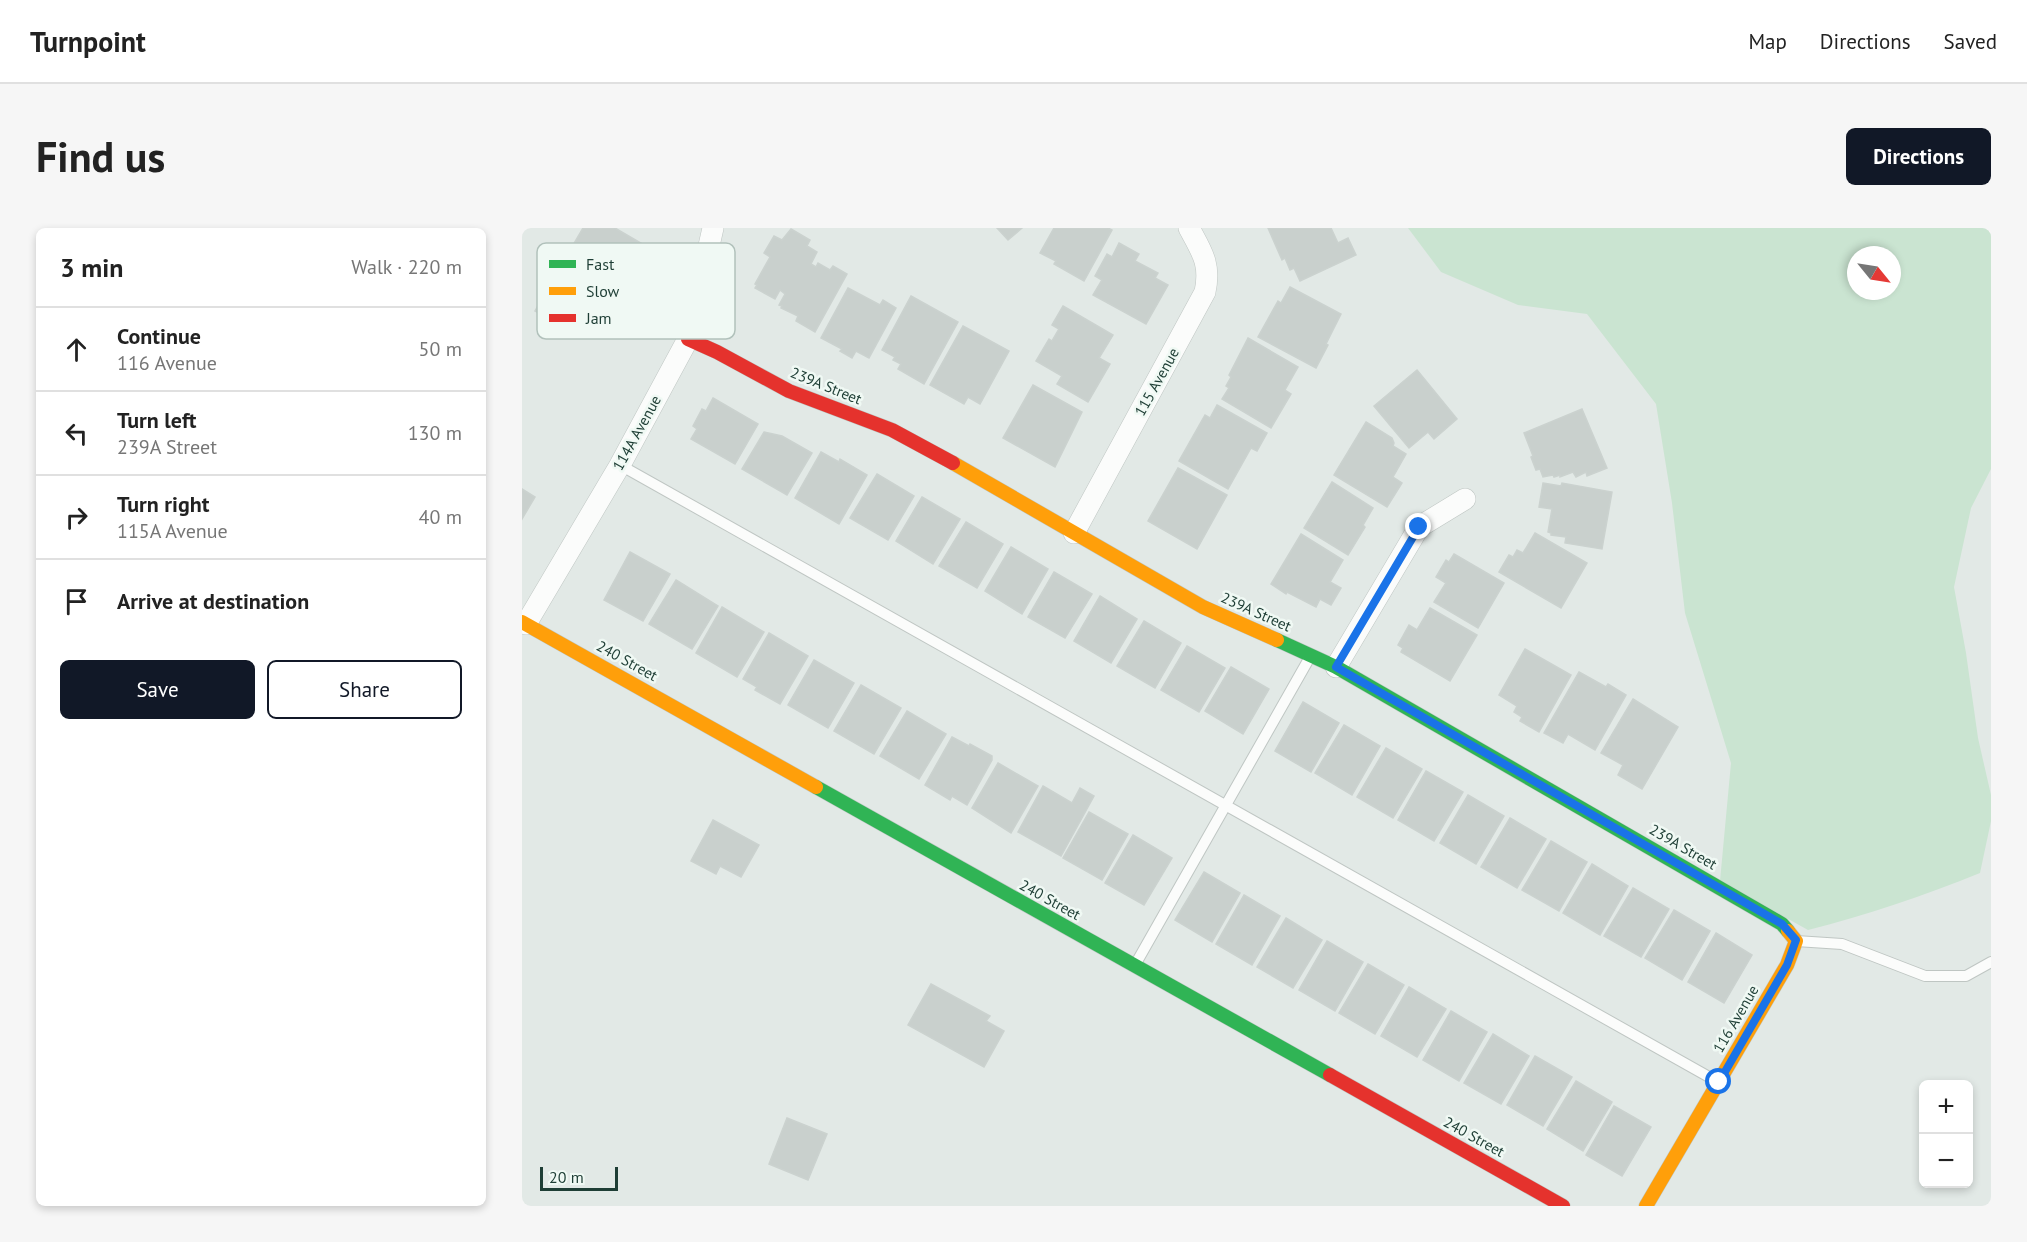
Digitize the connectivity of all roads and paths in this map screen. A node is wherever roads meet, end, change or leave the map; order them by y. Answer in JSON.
{"nodes":[{"id":1,"x":713,"y":228,"type":"edge"},
{"id":2,"x":1189,"y":228,"type":"edge"},
{"id":3,"x":710,"y":243,"type":"edge"},
{"id":4,"x":688,"y":339,"type":"joint"},
{"id":5,"x":620,"y":465,"type":"junction"},
{"id":6,"x":1465,"y":499,"type":"dead end"},
{"id":7,"x":1074,"y":533,"type":"junction"},
{"id":8,"x":524,"y":623,"type":"edge"},
{"id":9,"x":1312,"y":655,"type":"junction"},
{"id":10,"x":1336,"y":667,"type":"junction"},
{"id":11,"x":1227,"y":805,"type":"junction"},
{"id":12,"x":1796,"y":940,"type":"junction"},
{"id":13,"x":1991,"y":962,"type":"edge"},
{"id":14,"x":1135,"y":966,"type":"junction"},
{"id":15,"x":1719,"y":1082,"type":"junction"},
{"id":16,"x":1563,"y":1206,"type":"edge"},
{"id":17,"x":1646,"y":1206,"type":"edge"}],
"edges":[{"from":1,"to":3,"type":"street","name":"114A Avenue"},
{"from":2,"to":7,"type":"street","name":"115 Avenue"},
{"from":4,"to":5,"type":"street","name":"114A Avenue"},
{"from":4,"to":7,"type":"street","name":"239A Street"},
{"from":5,"to":8,"type":"street","name":"114A Avenue"},
{"from":5,"to":11,"type":"lane"},
{"from":6,"to":10,"type":"street"},
{"from":7,"to":9,"type":"street","name":"239A Street"},
{"from":8,"to":14,"type":"street","name":"240 Street"},
{"from":9,"to":10,"type":"street","name":"239A Street"},
{"from":9,"to":11,"type":"lane"},
{"from":10,"to":12,"type":"street","name":"239A Street"},
{"from":11,"to":14,"type":"lane"},
{"from":11,"to":15,"type":"lane"},
{"from":12,"to":13,"type":"lane"},
{"from":12,"to":15,"type":"street","name":"116 Avenue"},
{"from":14,"to":16,"type":"street","name":"240 Street"},
{"from":15,"to":17,"type":"street","name":"116 Avenue"}]}
